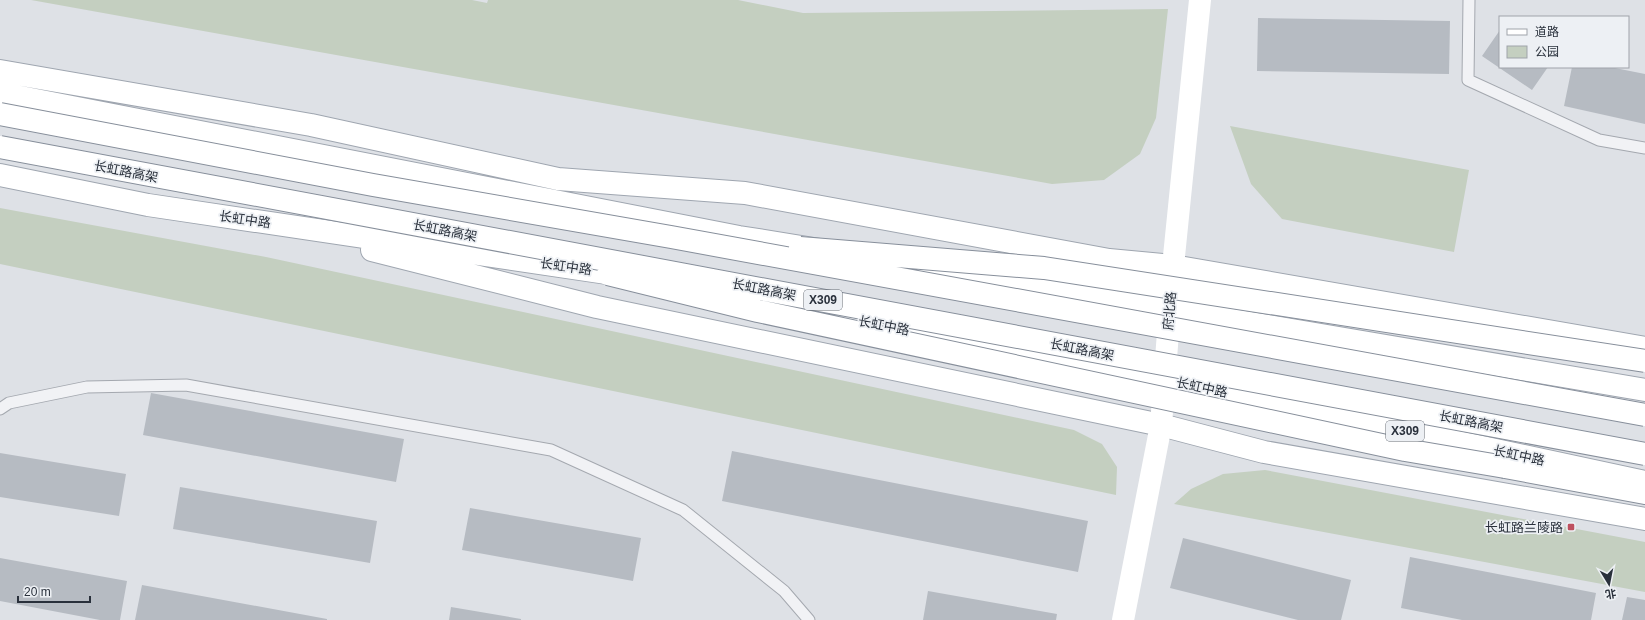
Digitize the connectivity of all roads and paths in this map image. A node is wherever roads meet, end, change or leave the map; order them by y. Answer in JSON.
{"nodes":[{"id":1,"x":1200,"y":0,"type":"edge"},
{"id":2,"x":1469,"y":0,"type":"edge"},
{"id":3,"x":0,"y":71,"type":"edge"},
{"id":4,"x":0,"y":93,"type":"edge"},
{"id":5,"x":0,"y":114,"type":"edge"},
{"id":6,"x":0,"y":148,"type":"edge"},
{"id":7,"x":1645,"y":148,"type":"edge"},
{"id":8,"x":0,"y":175,"type":"edge"},
{"id":9,"x":374,"y":217,"type":"junction"},
{"id":10,"x":248,"y":220,"type":"junction"},
{"id":11,"x":672,"y":237,"type":"junction"},
{"id":12,"x":1173,"y":266,"type":"junction"},
{"id":13,"x":1169,"y":309,"type":"junction"},
{"id":14,"x":1645,"y":348,"type":"edge"},
{"id":15,"x":1645,"y":361,"type":"edge"},
{"id":16,"x":1164,"y":379,"type":"junction"},
{"id":17,"x":1645,"y":390,"type":"edge"},
{"id":18,"x":0,"y":409,"type":"edge"},
{"id":19,"x":1645,"y":415,"type":"edge"},
{"id":20,"x":1161,"y":424,"type":"junction"},
{"id":21,"x":1645,"y":454,"type":"edge"},
{"id":22,"x":1645,"y":482,"type":"edge"},
{"id":23,"x":1645,"y":492,"type":"edge"},
{"id":24,"x":1645,"y":519,"type":"edge"},
{"id":25,"x":809,"y":620,"type":"edge"},
{"id":26,"x":1122,"y":620,"type":"edge"}],
"edges":[{"from":1,"to":12,"type":"main road","name":"府北路"},
{"from":2,"to":7,"type":"lane"},
{"from":3,"to":12,"type":"main road"},
{"from":4,"to":13,"type":"main road"},
{"from":5,"to":11,"type":"main road","bridge":true},
{"from":6,"to":9,"type":"main road","name":"长虹路高架","number":"X309","bridge":true},
{"from":8,"to":10,"type":"main road","name":"长虹中路"},
{"from":9,"to":21,"type":"main road","name":"长虹路高架","number":"X309","bridge":true},
{"from":9,"to":23,"type":"main road","bridge":true},
{"from":10,"to":16,"type":"main road","name":"长虹中路"},
{"from":10,"to":20,"type":"main road"},
{"from":11,"to":15,"type":"main road","bridge":true},
{"from":11,"to":19,"type":"main road","bridge":true},
{"from":12,"to":13,"type":"main road","name":"府北路"},
{"from":12,"to":14,"type":"main road"},
{"from":13,"to":16,"type":"main road","name":"府北路"},
{"from":13,"to":17,"type":"main road"},
{"from":16,"to":20,"type":"main road","name":"府北路"},
{"from":16,"to":22,"type":"main road","name":"长虹中路","number":"X309"},
{"from":18,"to":25,"type":"lane"},
{"from":20,"to":24,"type":"main road"},
{"from":20,"to":26,"type":"main road","name":"府北路"}]}
